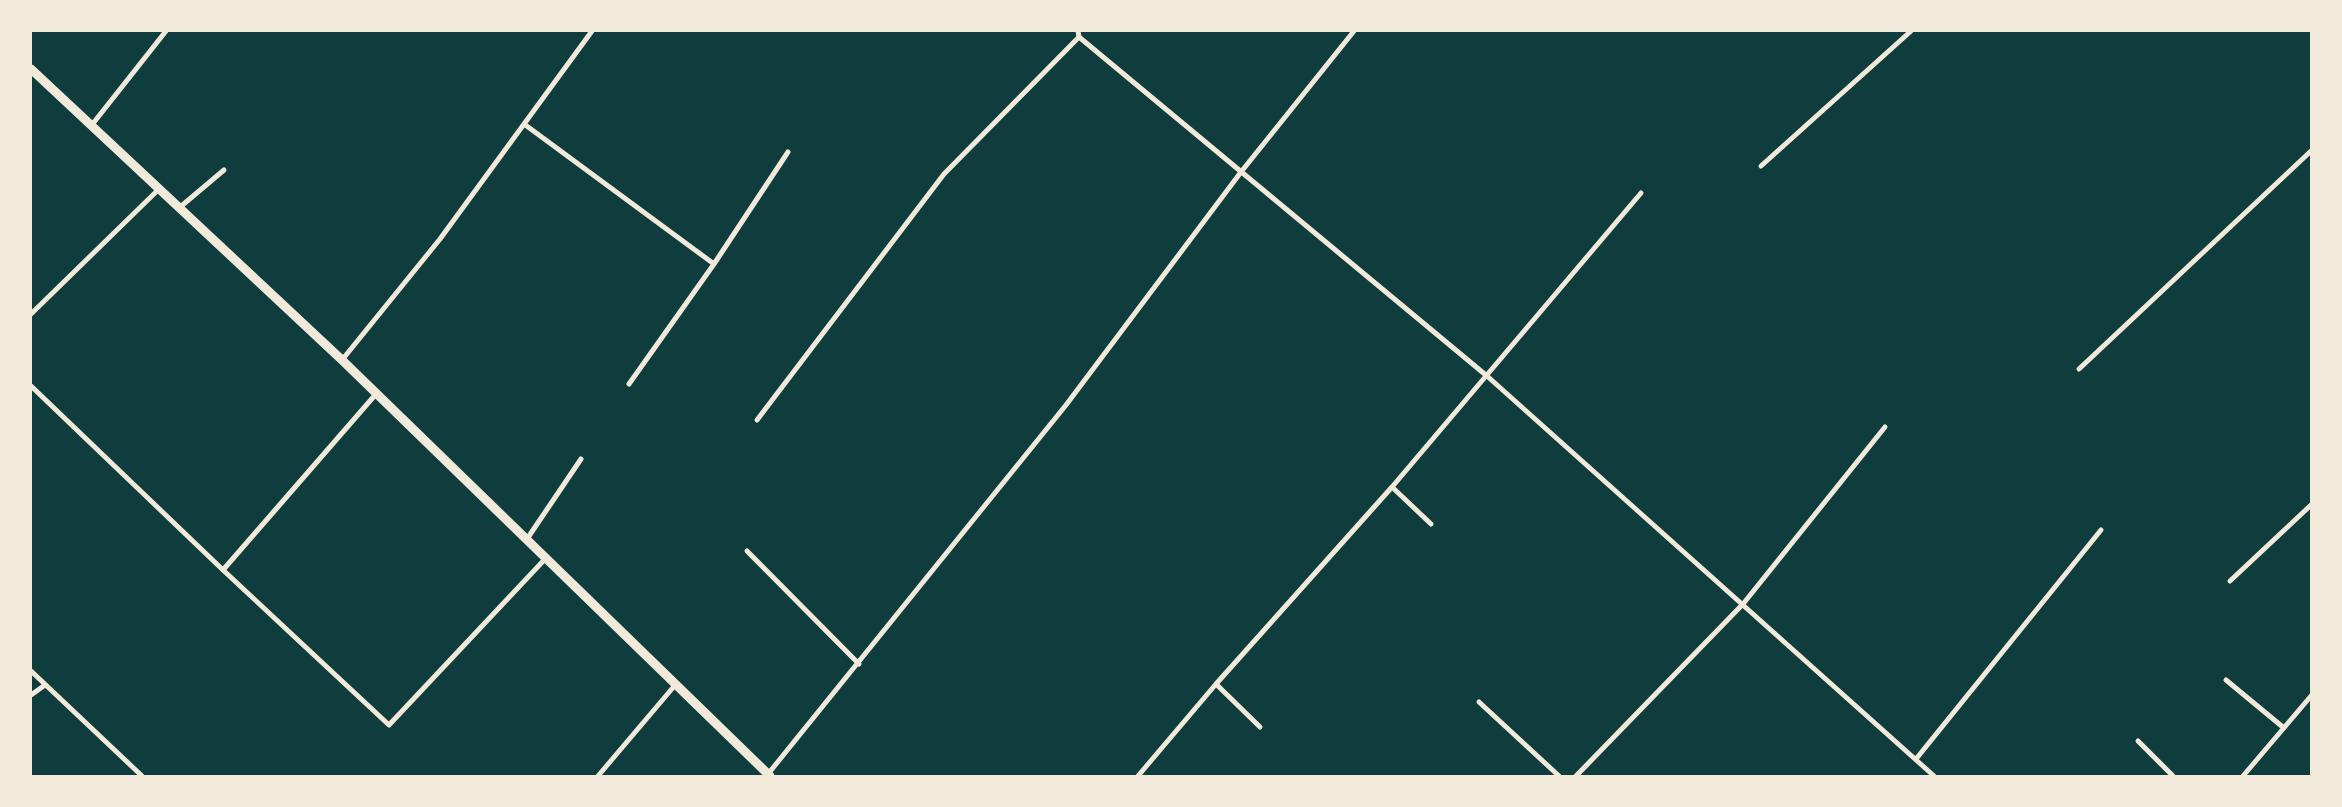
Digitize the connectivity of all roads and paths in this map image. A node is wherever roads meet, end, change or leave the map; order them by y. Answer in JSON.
{"nodes":[{"id":1,"x":166,"y":31,"type":"edge"},
{"id":2,"x":592,"y":31,"type":"edge"},
{"id":3,"x":1354,"y":31,"type":"edge"},
{"id":4,"x":1911,"y":31,"type":"edge"},
{"id":5,"x":1079,"y":34,"type":"edge"},
{"id":6,"x":31,"y":69,"type":"edge"},
{"id":7,"x":524,"y":124,"type":"junction"},
{"id":8,"x":92,"y":126,"type":"junction"},
{"id":9,"x":2311,"y":151,"type":"edge"},
{"id":10,"x":788,"y":152,"type":"dead end"},
{"id":11,"x":1761,"y":166,"type":"dead end"},
{"id":12,"x":224,"y":170,"type":"dead end"},
{"id":13,"x":1241,"y":172,"type":"junction"},
{"id":14,"x":159,"y":189,"type":"junction"},
{"id":15,"x":1642,"y":193,"type":"dead end"},
{"id":16,"x":179,"y":208,"type":"junction"},
{"id":17,"x":714,"y":264,"type":"junction"},
{"id":18,"x":31,"y":314,"type":"edge"},
{"id":19,"x":342,"y":360,"type":"junction"},
{"id":20,"x":2079,"y":369,"type":"dead end"},
{"id":21,"x":1487,"y":376,"type":"junction"},
{"id":22,"x":629,"y":384,"type":"dead end"},
{"id":23,"x":32,"y":388,"type":"edge"},
{"id":24,"x":376,"y":394,"type":"junction"},
{"id":25,"x":757,"y":420,"type":"dead end"},
{"id":26,"x":1884,"y":427,"type":"dead end"},
{"id":27,"x":581,"y":459,"type":"dead end"},
{"id":28,"x":1392,"y":487,"type":"junction"},
{"id":29,"x":2311,"y":505,"type":"edge"},
{"id":30,"x":1431,"y":524,"type":"dead end"},
{"id":31,"x":2101,"y":530,"type":"dead end"},
{"id":32,"x":527,"y":540,"type":"junction"},
{"id":33,"x":747,"y":551,"type":"dead end"},
{"id":34,"x":546,"y":558,"type":"junction"},
{"id":35,"x":223,"y":570,"type":"junction"},
{"id":36,"x":2230,"y":581,"type":"dead end"},
{"id":37,"x":1743,"y":604,"type":"junction"},
{"id":38,"x":859,"y":664,"type":"junction"},
{"id":39,"x":31,"y":671,"type":"edge"},
{"id":40,"x":2226,"y":680,"type":"dead end"},
{"id":41,"x":45,"y":684,"type":"junction"},
{"id":42,"x":676,"y":684,"type":"junction"},
{"id":43,"x":1216,"y":684,"type":"junction"},
{"id":44,"x":31,"y":694,"type":"edge"},
{"id":45,"x":2311,"y":696,"type":"edge"},
{"id":46,"x":1479,"y":702,"type":"dead end"},
{"id":47,"x":1260,"y":727,"type":"dead end"},
{"id":48,"x":2284,"y":728,"type":"junction"},
{"id":49,"x":2138,"y":741,"type":"dead end"},
{"id":50,"x":1916,"y":760,"type":"junction"},
{"id":51,"x":1140,"y":774,"type":"edge"},
{"id":52,"x":769,"y":775,"type":"edge"},
{"id":53,"x":142,"y":776,"type":"edge"},
{"id":54,"x":598,"y":776,"type":"edge"},
{"id":55,"x":1147,"y":776,"type":"edge"},
{"id":56,"x":1559,"y":776,"type":"edge"},
{"id":57,"x":1576,"y":776,"type":"edge"},
{"id":58,"x":1934,"y":776,"type":"edge"},
{"id":59,"x":2173,"y":776,"type":"edge"},
{"id":60,"x":2243,"y":776,"type":"edge"}],
"edges":[{"from":1,"to":8,"type":"street"},
{"from":2,"to":7,"type":"street"},
{"from":3,"to":13,"type":"street"},
{"from":4,"to":11,"type":"street"},
{"from":5,"to":13,"type":"street"},
{"from":5,"to":25,"type":"street"},
{"from":6,"to":8,"type":"street"},
{"from":7,"to":17,"type":"street"},
{"from":7,"to":19,"type":"street"},
{"from":8,"to":14,"type":"street"},
{"from":9,"to":20,"type":"street"},
{"from":10,"to":17,"type":"street"},
{"from":12,"to":16,"type":"street"},
{"from":13,"to":21,"type":"street"},
{"from":13,"to":38,"type":"street"},
{"from":14,"to":16,"type":"street"},
{"from":14,"to":18,"type":"street"},
{"from":15,"to":21,"type":"street"},
{"from":16,"to":19,"type":"street"},
{"from":17,"to":22,"type":"street"},
{"from":19,"to":24,"type":"street"},
{"from":21,"to":28,"type":"street"},
{"from":21,"to":37,"type":"street"},
{"from":23,"to":35,"type":"street"},
{"from":24,"to":32,"type":"street"},
{"from":24,"to":35,"type":"street"},
{"from":26,"to":37,"type":"street"},
{"from":27,"to":32,"type":"street"},
{"from":28,"to":30,"type":"street"},
{"from":28,"to":43,"type":"street"},
{"from":29,"to":36,"type":"street"},
{"from":31,"to":50,"type":"street"},
{"from":32,"to":34,"type":"street"},
{"from":33,"to":38,"type":"street"},
{"from":34,"to":35,"type":"street"},
{"from":34,"to":42,"type":"street"},
{"from":37,"to":50,"type":"street"},
{"from":37,"to":57,"type":"street"},
{"from":38,"to":52,"type":"street"},
{"from":39,"to":41,"type":"street"},
{"from":40,"to":48,"type":"street"},
{"from":41,"to":44,"type":"street"},
{"from":41,"to":53,"type":"street"},
{"from":42,"to":52,"type":"street"},
{"from":42,"to":54,"type":"street"},
{"from":43,"to":47,"type":"street"},
{"from":43,"to":51,"type":"street"},
{"from":45,"to":48,"type":"street"},
{"from":46,"to":56,"type":"street"},
{"from":48,"to":60,"type":"street"},
{"from":49,"to":59,"type":"street"},
{"from":50,"to":58,"type":"street"},
{"from":51,"to":55,"type":"street"}]}
